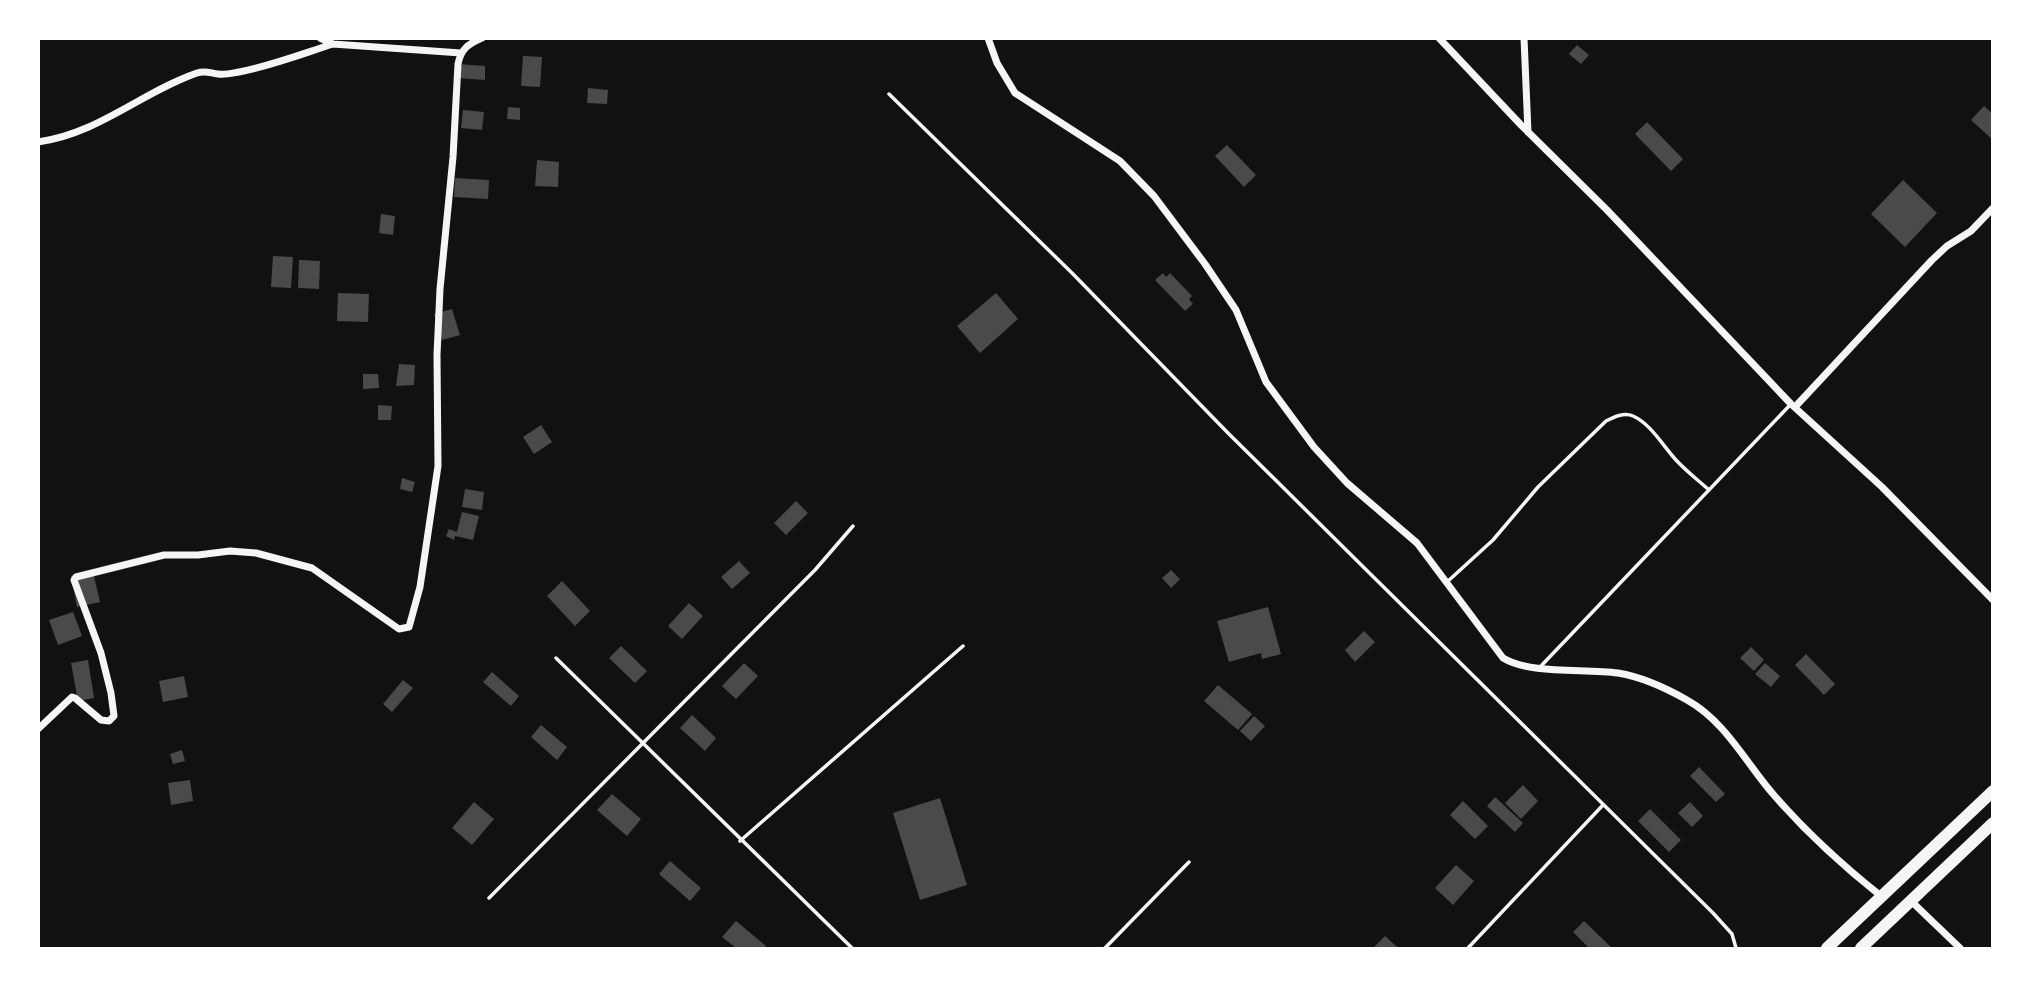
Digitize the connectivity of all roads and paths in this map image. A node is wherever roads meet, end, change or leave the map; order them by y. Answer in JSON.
{"nodes":[{"id":1,"x":320,"y":38,"type":"edge"},
{"id":2,"x":482,"y":38,"type":"edge"},
{"id":3,"x":988,"y":38,"type":"edge"},
{"id":4,"x":1439,"y":38,"type":"edge"},
{"id":5,"x":1524,"y":38,"type":"edge"},
{"id":6,"x":468,"y":41,"type":"edge"},
{"id":7,"x":333,"y":44,"type":"junction"},
{"id":8,"x":461,"y":53,"type":"junction"},
{"id":9,"x":890,"y":94,"type":"dead end"},
{"id":10,"x":1528,"y":132,"type":"junction"},
{"id":11,"x":38,"y":142,"type":"edge"},
{"id":12,"x":1993,"y":208,"type":"edge"},
{"id":13,"x":1793,"y":406,"type":"junction"},
{"id":14,"x":1709,"y":490,"type":"junction"},
{"id":15,"x":853,"y":526,"type":"dead end"},
{"id":16,"x":1447,"y":582,"type":"junction"},
{"id":17,"x":1993,"y":600,"type":"edge"},
{"id":18,"x":962,"y":646,"type":"dead end"},
{"id":19,"x":556,"y":658,"type":"dead end"},
{"id":20,"x":1540,"y":668,"type":"junction"},
{"id":21,"x":38,"y":729,"type":"edge"},
{"id":22,"x":641,"y":744,"type":"junction"},
{"id":23,"x":1993,"y":790,"type":"edge"},
{"id":24,"x":1603,"y":804,"type":"junction"},
{"id":25,"x":1993,"y":823,"type":"edge"},
{"id":26,"x":740,"y":841,"type":"junction"},
{"id":27,"x":1189,"y":862,"type":"dead end"},
{"id":28,"x":1881,"y":896,"type":"junction"},
{"id":29,"x":489,"y":898,"type":"dead end"},
{"id":30,"x":1911,"y":901,"type":"junction"},
{"id":31,"x":852,"y":948,"type":"edge"},
{"id":32,"x":1105,"y":948,"type":"edge"},
{"id":33,"x":1468,"y":948,"type":"edge"},
{"id":34,"x":1736,"y":948,"type":"edge"},
{"id":35,"x":1827,"y":948,"type":"edge"},
{"id":36,"x":1861,"y":948,"type":"edge"},
{"id":37,"x":1960,"y":948,"type":"edge"}],
"edges":[{"from":1,"to":7,"type":"street"},
{"from":2,"to":6,"type":"street"},
{"from":3,"to":16,"type":"street"},
{"from":4,"to":10,"type":"street"},
{"from":5,"to":10,"type":"street"},
{"from":6,"to":8,"type":"street"},
{"from":7,"to":8,"type":"street"},
{"from":7,"to":11,"type":"street"},
{"from":8,"to":21,"type":"street"},
{"from":9,"to":24,"type":"lane"},
{"from":10,"to":13,"type":"street"},
{"from":12,"to":13,"type":"street"},
{"from":13,"to":14,"type":"lane"},
{"from":13,"to":17,"type":"street"},
{"from":14,"to":16,"type":"lane"},
{"from":14,"to":20,"type":"lane"},
{"from":15,"to":22,"type":"lane"},
{"from":16,"to":20,"type":"street"},
{"from":18,"to":26,"type":"lane"},
{"from":19,"to":22,"type":"lane"},
{"from":20,"to":28,"type":"street"},
{"from":22,"to":26,"type":"lane"},
{"from":22,"to":29,"type":"lane"},
{"from":23,"to":28,"type":"main road"},
{"from":24,"to":33,"type":"lane"},
{"from":24,"to":34,"type":"lane"},
{"from":25,"to":30,"type":"main road"},
{"from":26,"to":31,"type":"lane"},
{"from":27,"to":32,"type":"lane"},
{"from":28,"to":35,"type":"main road"},
{"from":30,"to":36,"type":"main road"},
{"from":30,"to":37,"type":"street"}]}
